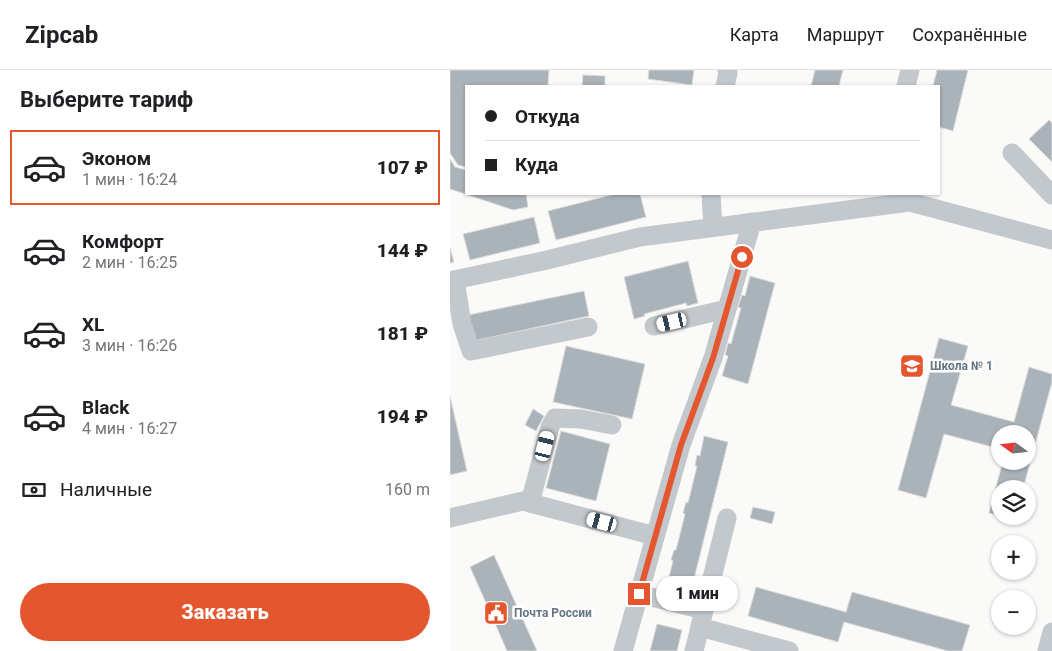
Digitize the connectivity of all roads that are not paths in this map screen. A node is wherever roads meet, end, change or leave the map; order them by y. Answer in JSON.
{"nodes":[{"id":1,"x":727,"y":70,"type":"edge"},
{"id":2,"x":910,"y":70,"type":"edge"},
{"id":3,"x":725,"y":85,"type":"edge"},
{"id":4,"x":906,"y":85,"type":"edge"},
{"id":5,"x":1012,"y":154,"type":"dead end"},
{"id":6,"x":712,"y":195,"type":"edge"},
{"id":7,"x":1052,"y":195,"type":"edge"},
{"id":8,"x":896,"y":199,"type":"edge"},
{"id":9,"x":752,"y":222,"type":"junction"},
{"id":10,"x":712,"y":227,"type":"junction"},
{"id":11,"x":1052,"y":240,"type":"edge"},
{"id":12,"x":453,"y":280,"type":"edge"},
{"id":13,"x":727,"y":309,"type":"junction"},
{"id":14,"x":654,"y":326,"type":"dead end"},
{"id":15,"x":588,"y":327,"type":"dead end"},
{"id":16,"x":612,"y":425,"type":"dead end"},
{"id":17,"x":530,"y":503,"type":"junction"},
{"id":18,"x":450,"y":518,"type":"edge"},
{"id":19,"x":726,"y":518,"type":"dead end"},
{"id":20,"x":655,"y":536,"type":"junction"},
{"id":21,"x":639,"y":594,"type":"junction"},
{"id":22,"x":702,"y":618,"type":"junction"},
{"id":23,"x":1052,"y":632,"type":"edge"},
{"id":24,"x":623,"y":651,"type":"edge"},
{"id":25,"x":694,"y":651,"type":"edge"},
{"id":26,"x":789,"y":651,"type":"edge"},
{"id":27,"x":1047,"y":651,"type":"edge"}],
"edges":[{"from":1,"to":3,"type":"street"},
{"from":2,"to":4,"type":"street"},
{"from":5,"to":7,"type":"street"},
{"from":6,"to":10,"type":"street"},
{"from":8,"to":9,"type":"street"},
{"from":8,"to":11,"type":"street"},
{"from":9,"to":10,"type":"street"},
{"from":9,"to":13,"type":"street"},
{"from":10,"to":12,"type":"street"},
{"from":12,"to":15,"type":"street"},
{"from":13,"to":14,"type":"street"},
{"from":13,"to":20,"type":"street"},
{"from":16,"to":17,"type":"street"},
{"from":17,"to":18,"type":"street"},
{"from":17,"to":20,"type":"street"},
{"from":19,"to":22,"type":"street"},
{"from":20,"to":21,"type":"street"},
{"from":21,"to":22,"type":"street"},
{"from":21,"to":24,"type":"street"},
{"from":22,"to":25,"type":"street"},
{"from":22,"to":26,"type":"street"},
{"from":23,"to":27,"type":"street"}]}
